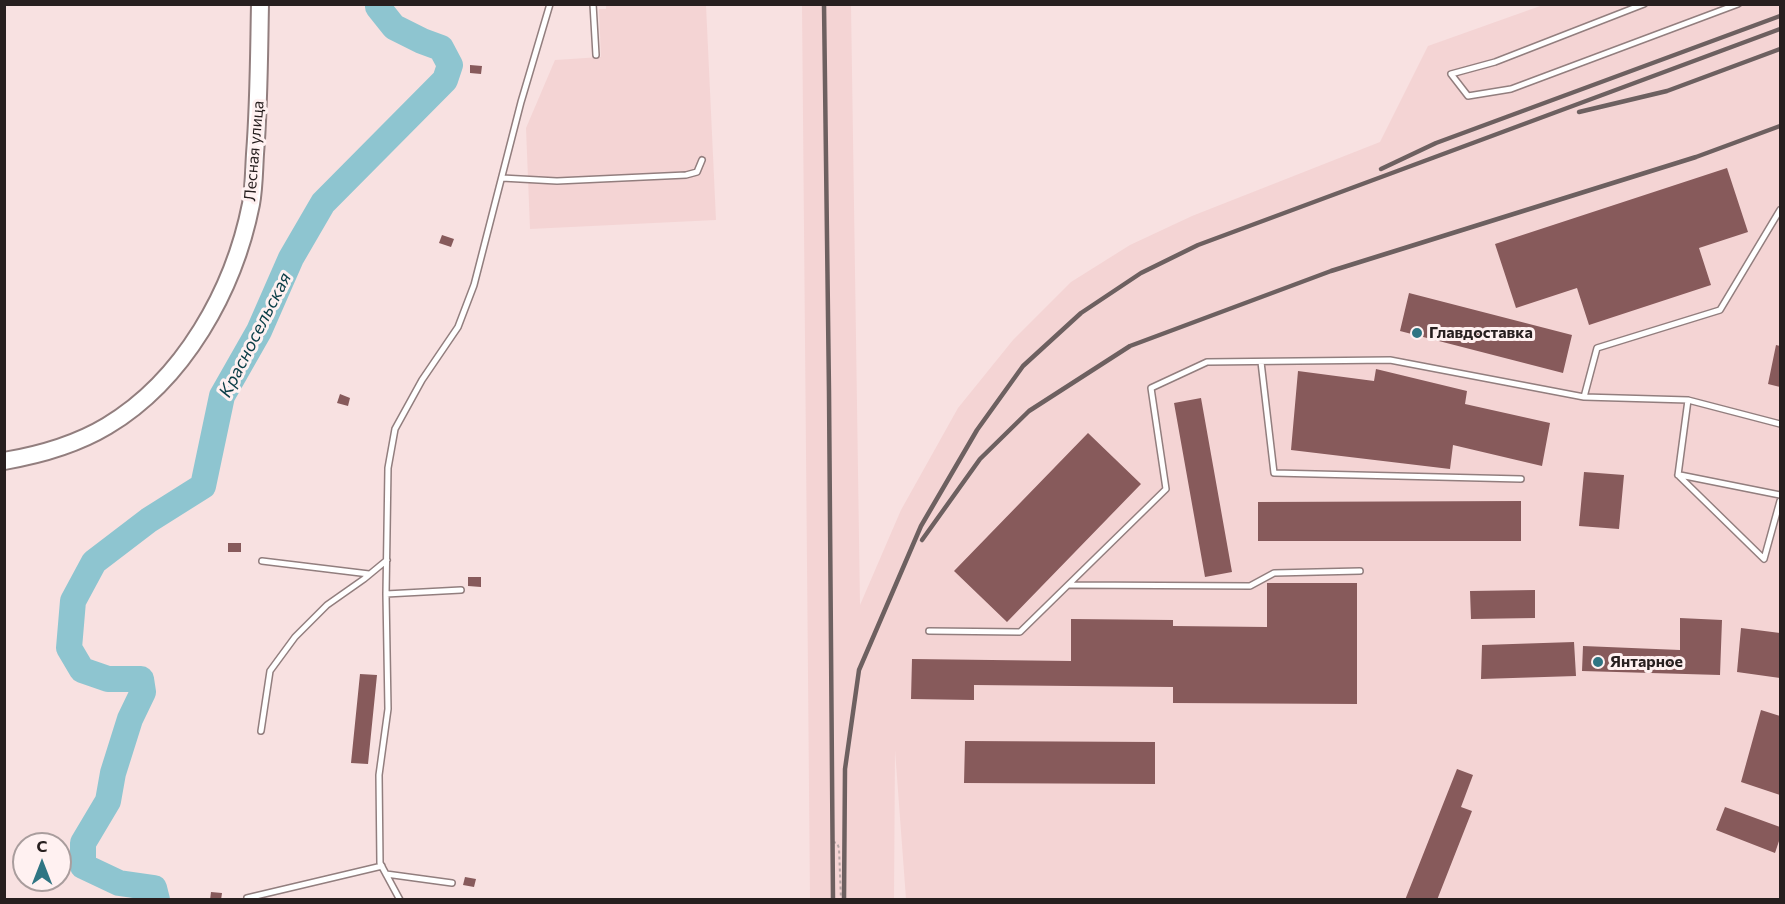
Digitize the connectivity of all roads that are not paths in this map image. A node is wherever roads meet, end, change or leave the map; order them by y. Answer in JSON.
{"nodes":[{"id":1,"x":260,"y":4,"type":"edge"},
{"id":2,"x":550,"y":4,"type":"edge"},
{"id":3,"x":593,"y":4,"type":"edge"},
{"id":4,"x":1644,"y":4,"type":"edge"},
{"id":5,"x":1738,"y":4,"type":"edge"},
{"id":6,"x":596,"y":54,"type":"dead end"},
{"id":7,"x":702,"y":160,"type":"dead end"},
{"id":8,"x":502,"y":178,"type":"junction"},
{"id":9,"x":1780,"y":210,"type":"edge"},
{"id":10,"x":1262,"y":362,"type":"junction"},
{"id":11,"x":1584,"y":397,"type":"junction"},
{"id":12,"x":1688,"y":400,"type":"junction"},
{"id":13,"x":1780,"y":423,"type":"edge"},
{"id":14,"x":4,"y":461,"type":"edge"},
{"id":15,"x":1678,"y":475,"type":"junction"},
{"id":16,"x":1521,"y":479,"type":"dead end"},
{"id":17,"x":1780,"y":495,"type":"edge"},
{"id":18,"x":1780,"y":501,"type":"edge"},
{"id":19,"x":387,"y":560,"type":"junction"},
{"id":20,"x":262,"y":561,"type":"dead end"},
{"id":21,"x":1360,"y":571,"type":"dead end"},
{"id":22,"x":369,"y":574,"type":"junction"},
{"id":23,"x":1069,"y":585,"type":"junction"},
{"id":24,"x":460,"y":590,"type":"dead end"},
{"id":25,"x":386,"y":594,"type":"junction"},
{"id":26,"x":929,"y":631,"type":"dead end"},
{"id":27,"x":261,"y":731,"type":"dead end"},
{"id":28,"x":382,"y":866,"type":"junction"},
{"id":29,"x":386,"y":874,"type":"junction"},
{"id":30,"x":452,"y":883,"type":"dead end"},
{"id":31,"x":247,"y":898,"type":"edge"},
{"id":32,"x":400,"y":900,"type":"edge"}],
"edges":[{"from":1,"to":14,"type":"main road","name":"Лесная улица"},
{"from":2,"to":8,"type":"lane"},
{"from":3,"to":6,"type":"lane"},
{"from":4,"to":5,"type":"lane"},
{"from":7,"to":8,"type":"lane"},
{"from":8,"to":19,"type":"lane"},
{"from":9,"to":11,"type":"lane"},
{"from":10,"to":11,"type":"lane"},
{"from":10,"to":16,"type":"lane"},
{"from":10,"to":23,"type":"lane"},
{"from":11,"to":12,"type":"lane"},
{"from":12,"to":13,"type":"lane"},
{"from":12,"to":15,"type":"lane"},
{"from":15,"to":17,"type":"lane"},
{"from":15,"to":18,"type":"lane"},
{"from":19,"to":22,"type":"lane"},
{"from":19,"to":25,"type":"lane"},
{"from":20,"to":22,"type":"lane"},
{"from":21,"to":23,"type":"lane"},
{"from":22,"to":27,"type":"lane"},
{"from":23,"to":26,"type":"lane"},
{"from":24,"to":25,"type":"lane"},
{"from":25,"to":28,"type":"lane"},
{"from":28,"to":29,"type":"lane"},
{"from":28,"to":31,"type":"lane"},
{"from":29,"to":30,"type":"lane"},
{"from":29,"to":32,"type":"lane"}]}
